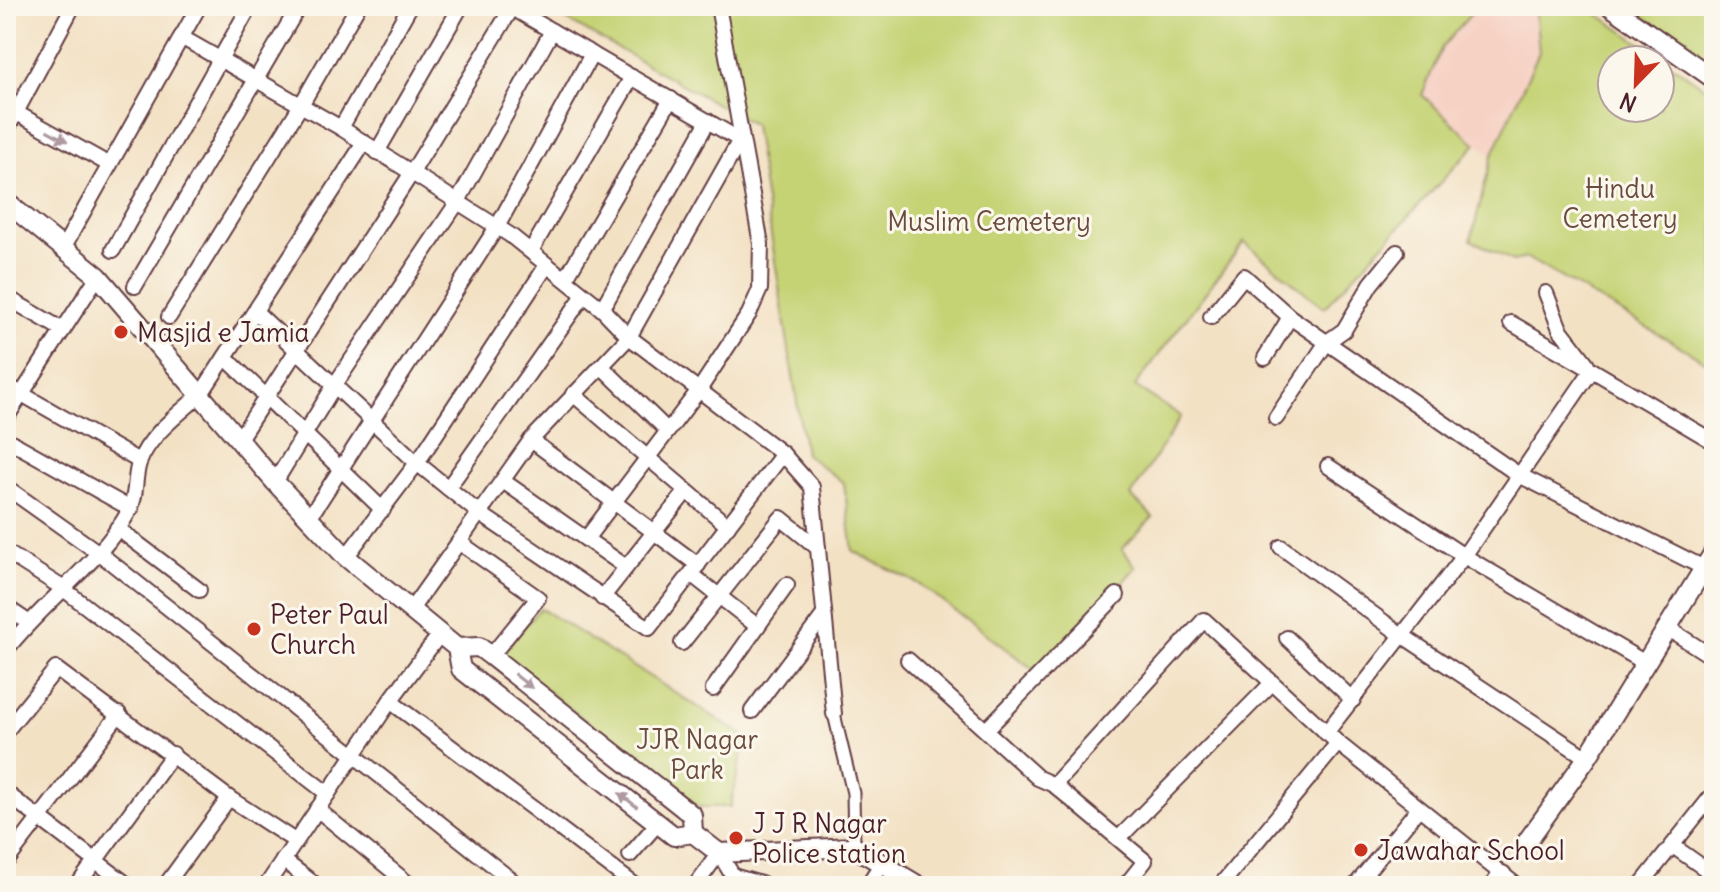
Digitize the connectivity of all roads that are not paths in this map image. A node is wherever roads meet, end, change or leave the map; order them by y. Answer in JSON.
{"nodes":[{"id":1,"x":73,"y":6,"type":"edge"},
{"id":2,"x":199,"y":6,"type":"edge"},
{"id":3,"x":250,"y":6,"type":"edge"},
{"id":4,"x":299,"y":6,"type":"edge"},
{"id":5,"x":358,"y":6,"type":"edge"},
{"id":6,"x":410,"y":6,"type":"edge"},
{"id":7,"x":461,"y":6,"type":"edge"},
{"id":8,"x":718,"y":6,"type":"edge"},
{"id":9,"x":1610,"y":6,"type":"edge"},
{"id":10,"x":511,"y":7,"type":"edge"},
{"id":11,"x":552,"y":31,"type":"junction"},
{"id":12,"x":181,"y":37,"type":"junction"},
{"id":13,"x":592,"y":54,"type":"junction"},
{"id":14,"x":219,"y":59,"type":"junction"},
{"id":15,"x":632,"y":77,"type":"junction"},
{"id":16,"x":255,"y":79,"type":"junction"},
{"id":17,"x":1714,"y":79,"type":"edge"},
{"id":18,"x":671,"y":99,"type":"junction"},
{"id":19,"x":301,"y":105,"type":"junction"},
{"id":20,"x":11,"y":110,"type":"edge"},
{"id":21,"x":708,"y":121,"type":"junction"},
{"id":22,"x":341,"y":128,"type":"junction"},
{"id":23,"x":6,"y":131,"type":"edge"},
{"id":24,"x":740,"y":140,"type":"junction"},
{"id":25,"x":364,"y":143,"type":"junction"},
{"id":26,"x":377,"y":152,"type":"junction"},
{"id":27,"x":108,"y":164,"type":"junction"},
{"id":28,"x":411,"y":174,"type":"junction"},
{"id":29,"x":6,"y":202,"type":"edge"},
{"id":30,"x":457,"y":203,"type":"junction"},
{"id":31,"x":497,"y":227,"type":"junction"},
{"id":32,"x":63,"y":248,"type":"junction"},
{"id":33,"x":113,"y":250,"type":"dead end"},
{"id":34,"x":531,"y":251,"type":"junction"},
{"id":35,"x":1397,"y":252,"type":"dead end"},
{"id":36,"x":547,"y":265,"type":"junction"},
{"id":37,"x":98,"y":276,"type":"junction"},
{"id":38,"x":566,"y":278,"type":"junction"},
{"id":39,"x":135,"y":286,"type":"dead end"},
{"id":40,"x":1546,"y":293,"type":"dead end"},
{"id":41,"x":584,"y":295,"type":"junction"},
{"id":42,"x":6,"y":297,"type":"edge"},
{"id":43,"x":602,"y":309,"type":"junction"},
{"id":44,"x":256,"y":312,"type":"junction"},
{"id":45,"x":169,"y":317,"type":"dead end"},
{"id":46,"x":1211,"y":317,"type":"dead end"},
{"id":47,"x":1290,"y":317,"type":"junction"},
{"id":48,"x":1511,"y":323,"type":"dead end"},
{"id":49,"x":63,"y":330,"type":"junction"},
{"id":50,"x":629,"y":337,"type":"junction"},
{"id":51,"x":1327,"y":342,"type":"junction"},
{"id":52,"x":295,"y":349,"type":"junction"},
{"id":53,"x":225,"y":357,"type":"junction"},
{"id":54,"x":1265,"y":358,"type":"dead end"},
{"id":55,"x":601,"y":366,"type":"junction"},
{"id":56,"x":1592,"y":370,"type":"junction"},
{"id":57,"x":6,"y":385,"type":"edge"},
{"id":58,"x":334,"y":386,"type":"junction"},
{"id":59,"x":699,"y":390,"type":"junction"},
{"id":60,"x":22,"y":394,"type":"junction"},
{"id":61,"x":201,"y":394,"type":"junction"},
{"id":62,"x":573,"y":394,"type":"junction"},
{"id":63,"x":266,"y":398,"type":"junction"},
{"id":64,"x":6,"y":418,"type":"edge"},
{"id":65,"x":1276,"y":418,"type":"dead end"},
{"id":66,"x":370,"y":422,"type":"junction"},
{"id":67,"x":668,"y":431,"type":"junction"},
{"id":68,"x":305,"y":437,"type":"junction"},
{"id":69,"x":6,"y":439,"type":"edge"},
{"id":70,"x":239,"y":439,"type":"junction"},
{"id":71,"x":531,"y":440,"type":"junction"},
{"id":72,"x":1714,"y":442,"type":"edge"},
{"id":73,"x":783,"y":454,"type":"junction"},
{"id":74,"x":647,"y":459,"type":"junction"},
{"id":75,"x":139,"y":461,"type":"junction"},
{"id":76,"x":417,"y":463,"type":"junction"},
{"id":77,"x":1328,"y":466,"type":"dead end"},
{"id":78,"x":339,"y":471,"type":"junction"},
{"id":79,"x":1519,"y":475,"type":"junction"},
{"id":80,"x":503,"y":481,"type":"junction"},
{"id":81,"x":275,"y":482,"type":"junction"},
{"id":82,"x":6,"y":487,"type":"edge"},
{"id":83,"x":448,"y":488,"type":"junction"},
{"id":84,"x":685,"y":493,"type":"junction"},
{"id":85,"x":614,"y":502,"type":"junction"},
{"id":86,"x":131,"y":509,"type":"junction"},
{"id":87,"x":383,"y":510,"type":"junction"},
{"id":88,"x":479,"y":513,"type":"junction"},
{"id":89,"x":309,"y":518,"type":"junction"},
{"id":90,"x":728,"y":526,"type":"junction"},
{"id":91,"x":117,"y":528,"type":"junction"},
{"id":92,"x":654,"y":532,"type":"junction"},
{"id":93,"x":586,"y":539,"type":"junction"},
{"id":94,"x":459,"y":542,"type":"junction"},
{"id":95,"x":1281,"y":547,"type":"dead end"},
{"id":96,"x":818,"y":548,"type":"junction"},
{"id":97,"x":6,"y":552,"type":"edge"},
{"id":98,"x":99,"y":553,"type":"junction"},
{"id":99,"x":1464,"y":556,"type":"junction"},
{"id":100,"x":346,"y":557,"type":"junction"},
{"id":101,"x":1711,"y":564,"type":"edge"},
{"id":102,"x":626,"y":567,"type":"junction"},
{"id":103,"x":694,"y":569,"type":"junction"},
{"id":104,"x":787,"y":585,"type":"dead end"},
{"id":105,"x":61,"y":587,"type":"junction"},
{"id":106,"x":199,"y":590,"type":"dead end"},
{"id":107,"x":1117,"y":595,"type":"dead end"},
{"id":108,"x":720,"y":597,"type":"junction"},
{"id":109,"x":602,"y":598,"type":"junction"},
{"id":110,"x":6,"y":607,"type":"edge"},
{"id":111,"x":410,"y":611,"type":"junction"},
{"id":112,"x":823,"y":616,"type":"junction"},
{"id":113,"x":28,"y":622,"type":"junction"},
{"id":114,"x":757,"y":626,"type":"junction"},
{"id":115,"x":1669,"y":629,"type":"junction"},
{"id":116,"x":440,"y":634,"type":"junction"},
{"id":117,"x":1403,"y":636,"type":"junction"},
{"id":118,"x":1287,"y":638,"type":"dead end"},
{"id":119,"x":682,"y":643,"type":"dead end"},
{"id":120,"x":457,"y":648,"type":"junction"},
{"id":121,"x":6,"y":650,"type":"edge"},
{"id":122,"x":491,"y":656,"type":"junction"},
{"id":123,"x":1714,"y":658,"type":"edge"},
{"id":124,"x":908,"y":660,"type":"dead end"},
{"id":125,"x":1647,"y":664,"type":"junction"},
{"id":126,"x":473,"y":678,"type":"junction"},
{"id":127,"x":1272,"y":683,"type":"junction"},
{"id":128,"x":713,"y":689,"type":"dead end"},
{"id":129,"x":1353,"y":700,"type":"junction"},
{"id":130,"x":390,"y":701,"type":"junction"},
{"id":131,"x":752,"y":711,"type":"dead end"},
{"id":132,"x":119,"y":714,"type":"junction"},
{"id":133,"x":834,"y":714,"type":"joint"},
{"id":134,"x":987,"y":729,"type":"junction"},
{"id":135,"x":6,"y":731,"type":"edge"},
{"id":136,"x":1326,"y":733,"type":"junction"},
{"id":137,"x":1338,"y":743,"type":"junction"},
{"id":138,"x":173,"y":754,"type":"junction"},
{"id":139,"x":353,"y":755,"type":"junction"},
{"id":140,"x":1587,"y":758,"type":"junction"},
{"id":141,"x":1054,"y":785,"type":"junction"},
{"id":142,"x":6,"y":793,"type":"edge"},
{"id":143,"x":1714,"y":793,"type":"edge"},
{"id":144,"x":328,"y":794,"type":"junction"},
{"id":145,"x":229,"y":798,"type":"junction"},
{"id":146,"x":317,"y":809,"type":"junction"},
{"id":147,"x":1418,"y":809,"type":"junction"},
{"id":148,"x":39,"y":816,"type":"junction"},
{"id":149,"x":658,"y":823,"type":"junction"},
{"id":150,"x":693,"y":833,"type":"junction"},
{"id":151,"x":1119,"y":838,"type":"junction"},
{"id":152,"x":1528,"y":840,"type":"dead end"},
{"id":153,"x":295,"y":841,"type":"junction"},
{"id":154,"x":1673,"y":846,"type":"junction"},
{"id":155,"x":854,"y":847,"type":"junction"},
{"id":156,"x":719,"y":853,"type":"junction"},
{"id":157,"x":630,"y":855,"type":"dead end"},
{"id":158,"x":95,"y":860,"type":"junction"},
{"id":159,"x":283,"y":860,"type":"junction"},
{"id":160,"x":6,"y":862,"type":"edge"},
{"id":161,"x":882,"y":863,"type":"junction"},
{"id":162,"x":1714,"y":875,"type":"edge"},
{"id":163,"x":738,"y":882,"type":"edge"},
{"id":164,"x":1504,"y":882,"type":"edge"},
{"id":165,"x":77,"y":886,"type":"edge"},
{"id":166,"x":129,"y":886,"type":"edge"},
{"id":167,"x":165,"y":886,"type":"edge"},
{"id":168,"x":266,"y":886,"type":"edge"},
{"id":169,"x":317,"y":886,"type":"edge"},
{"id":170,"x":411,"y":886,"type":"edge"},
{"id":171,"x":519,"y":886,"type":"edge"},
{"id":172,"x":636,"y":886,"type":"edge"},
{"id":173,"x":695,"y":886,"type":"edge"},
{"id":174,"x":768,"y":886,"type":"edge"},
{"id":175,"x":867,"y":886,"type":"edge"},
{"id":176,"x":919,"y":886,"type":"edge"},
{"id":177,"x":1125,"y":886,"type":"edge"},
{"id":178,"x":1220,"y":886,"type":"edge"},
{"id":179,"x":1355,"y":886,"type":"edge"},
{"id":180,"x":1640,"y":886,"type":"edge"}],
"edges":[{"from":1,"to":20,"type":"street"},
{"from":2,"to":12,"type":"street"},
{"from":3,"to":14,"type":"street"},
{"from":4,"to":16,"type":"street"},
{"from":5,"to":19,"type":"street"},
{"from":6,"to":22,"type":"street"},
{"from":7,"to":26,"type":"street"},
{"from":8,"to":24,"type":"street"},
{"from":9,"to":17,"type":"street"},
{"from":10,"to":11,"type":"street"},
{"from":10,"to":28,"type":"street"},
{"from":11,"to":13,"type":"street"},
{"from":11,"to":30,"type":"street"},
{"from":12,"to":14,"type":"street"},
{"from":12,"to":27,"type":"street"},
{"from":13,"to":15,"type":"street"},
{"from":13,"to":31,"type":"street"},
{"from":14,"to":16,"type":"street"},
{"from":14,"to":33,"type":"street"},
{"from":15,"to":18,"type":"street"},
{"from":15,"to":34,"type":"street"},
{"from":16,"to":19,"type":"street"},
{"from":16,"to":39,"type":"street"},
{"from":18,"to":21,"type":"street"},
{"from":18,"to":38,"type":"street"},
{"from":19,"to":22,"type":"street"},
{"from":19,"to":45,"type":"street"},
{"from":20,"to":23,"type":"street"},
{"from":20,"to":27,"type":"street","one_way":true},
{"from":21,"to":24,"type":"street"},
{"from":21,"to":43,"type":"street"},
{"from":22,"to":25,"type":"street"},
{"from":24,"to":50,"type":"street"},
{"from":24,"to":59,"type":"street"},
{"from":25,"to":26,"type":"street"},
{"from":25,"to":44,"type":"street"},
{"from":26,"to":28,"type":"street"},
{"from":27,"to":32,"type":"street"},
{"from":28,"to":30,"type":"street"},
{"from":28,"to":52,"type":"street"},
{"from":29,"to":32,"type":"street"},
{"from":30,"to":31,"type":"street"},
{"from":30,"to":58,"type":"street"},
{"from":31,"to":34,"type":"street"},
{"from":31,"to":66,"type":"street"},
{"from":32,"to":37,"type":"street"},
{"from":34,"to":36,"type":"street"},
{"from":35,"to":51,"type":"street"},
{"from":36,"to":38,"type":"street"},
{"from":36,"to":76,"type":"street"},
{"from":37,"to":49,"type":"street"},
{"from":37,"to":61,"type":"street"},
{"from":38,"to":41,"type":"street"},
{"from":40,"to":56,"type":"street"},
{"from":41,"to":43,"type":"street"},
{"from":41,"to":83,"type":"street"},
{"from":42,"to":49,"type":"street"},
{"from":43,"to":50,"type":"street"},
{"from":44,"to":52,"type":"street"},
{"from":44,"to":53,"type":"street"},
{"from":46,"to":47,"type":"street"},
{"from":47,"to":51,"type":"street"},
{"from":47,"to":54,"type":"street"},
{"from":48,"to":56,"type":"street"},
{"from":49,"to":60,"type":"street"},
{"from":50,"to":55,"type":"street"},
{"from":50,"to":59,"type":"street"},
{"from":51,"to":65,"type":"street"},
{"from":51,"to":79,"type":"street"},
{"from":52,"to":58,"type":"street"},
{"from":52,"to":63,"type":"street"},
{"from":53,"to":61,"type":"street"},
{"from":53,"to":63,"type":"street"},
{"from":55,"to":62,"type":"street"},
{"from":55,"to":67,"type":"street"},
{"from":56,"to":72,"type":"street"},
{"from":56,"to":79,"type":"street"},
{"from":57,"to":60,"type":"street"},
{"from":58,"to":66,"type":"street"},
{"from":58,"to":68,"type":"street"},
{"from":59,"to":67,"type":"street"},
{"from":59,"to":73,"type":"street"},
{"from":60,"to":64,"type":"street"},
{"from":60,"to":75,"type":"street"},
{"from":61,"to":70,"type":"street"},
{"from":61,"to":75,"type":"street"},
{"from":62,"to":71,"type":"street"},
{"from":62,"to":74,"type":"street"},
{"from":63,"to":68,"type":"street"},
{"from":63,"to":70,"type":"street"},
{"from":66,"to":76,"type":"street"},
{"from":66,"to":78,"type":"street"},
{"from":67,"to":74,"type":"street"},
{"from":68,"to":78,"type":"street"},
{"from":68,"to":81,"type":"street"},
{"from":69,"to":86,"type":"street"},
{"from":70,"to":81,"type":"street"},
{"from":71,"to":80,"type":"street"},
{"from":71,"to":85,"type":"street"},
{"from":73,"to":90,"type":"street"},
{"from":73,"to":96,"type":"street"},
{"from":74,"to":84,"type":"street"},
{"from":74,"to":85,"type":"street"},
{"from":75,"to":86,"type":"street"},
{"from":76,"to":83,"type":"street"},
{"from":76,"to":87,"type":"street"},
{"from":77,"to":99,"type":"street"},
{"from":78,"to":87,"type":"street"},
{"from":78,"to":89,"type":"street"},
{"from":79,"to":99,"type":"street"},
{"from":79,"to":101,"type":"street"},
{"from":80,"to":88,"type":"street"},
{"from":80,"to":93,"type":"street"},
{"from":81,"to":89,"type":"street"},
{"from":82,"to":98,"type":"street"},
{"from":83,"to":88,"type":"street"},
{"from":84,"to":90,"type":"street"},
{"from":84,"to":92,"type":"street"},
{"from":85,"to":92,"type":"street"},
{"from":85,"to":93,"type":"street"},
{"from":86,"to":91,"type":"street"},
{"from":87,"to":100,"type":"street"},
{"from":88,"to":94,"type":"street"},
{"from":88,"to":109,"type":"street"},
{"from":89,"to":100,"type":"street"},
{"from":90,"to":103,"type":"street"},
{"from":91,"to":98,"type":"street"},
{"from":91,"to":106,"type":"street"},
{"from":92,"to":102,"type":"street"},
{"from":92,"to":103,"type":"street"},
{"from":93,"to":102,"type":"street"},
{"from":94,"to":111,"type":"street"},
{"from":94,"to":122,"type":"street"},
{"from":95,"to":117,"type":"street"},
{"from":96,"to":108,"type":"street"},
{"from":96,"to":112,"type":"street"},
{"from":97,"to":105,"type":"street"},
{"from":98,"to":105,"type":"street"},
{"from":98,"to":139,"type":"street"},
{"from":99,"to":117,"type":"street"},
{"from":99,"to":125,"type":"street"},
{"from":100,"to":111,"type":"street"},
{"from":101,"to":115,"type":"street"},
{"from":102,"to":109,"type":"street"},
{"from":103,"to":108,"type":"street"},
{"from":103,"to":109,"type":"street"},
{"from":104,"to":114,"type":"street"},
{"from":105,"to":113,"type":"street"},
{"from":105,"to":144,"type":"street"},
{"from":107,"to":134,"type":"street"},
{"from":108,"to":114,"type":"street"},
{"from":108,"to":119,"type":"street"},
{"from":110,"to":113,"type":"street"},
{"from":111,"to":116,"type":"street"},
{"from":112,"to":131,"type":"street"},
{"from":112,"to":133,"type":"street"},
{"from":113,"to":121,"type":"street"},
{"from":114,"to":128,"type":"street"},
{"from":115,"to":123,"type":"street"},
{"from":115,"to":125,"type":"street"},
{"from":116,"to":120,"type":"street"},
{"from":116,"to":130,"type":"street"},
{"from":117,"to":129,"type":"street"},
{"from":117,"to":140,"type":"street"},
{"from":118,"to":129,"type":"street"},
{"from":120,"to":122,"type":"street"},
{"from":120,"to":126,"type":"street"},
{"from":122,"to":126,"type":"street"},
{"from":122,"to":150,"type":"street","one_way":true},
{"from":124,"to":134,"type":"street"},
{"from":125,"to":140,"type":"street"},
{"from":149,"to":126,"type":"street","one_way":true},
{"from":127,"to":136,"type":"street"},
{"from":127,"to":141,"type":"street"},
{"from":127,"to":151,"type":"street"},
{"from":129,"to":136,"type":"street"},
{"from":130,"to":139,"type":"street"},
{"from":130,"to":172,"type":"street"},
{"from":132,"to":135,"type":"street"},
{"from":132,"to":138,"type":"street"},
{"from":132,"to":148,"type":"street"},
{"from":133,"to":155,"type":"street"},
{"from":134,"to":141,"type":"street"},
{"from":136,"to":137,"type":"street"},
{"from":137,"to":147,"type":"street"},
{"from":137,"to":178,"type":"street"},
{"from":138,"to":145,"type":"street"},
{"from":138,"to":158,"type":"street"},
{"from":139,"to":144,"type":"street"},
{"from":139,"to":171,"type":"street"},
{"from":140,"to":152,"type":"street"},
{"from":141,"to":151,"type":"street"},
{"from":142,"to":148,"type":"street"},
{"from":143,"to":154,"type":"street"},
{"from":144,"to":146,"type":"street"},
{"from":145,"to":153,"type":"street"},
{"from":145,"to":167,"type":"street"},
{"from":146,"to":153,"type":"street"},
{"from":146,"to":170,"type":"street"},
{"from":147,"to":164,"type":"street"},
{"from":147,"to":179,"type":"street"},
{"from":148,"to":158,"type":"street"},
{"from":148,"to":160,"type":"street"},
{"from":149,"to":150,"type":"street"},
{"from":149,"to":157,"type":"street"},
{"from":150,"to":156,"type":"street"},
{"from":151,"to":177,"type":"street"},
{"from":153,"to":159,"type":"street"},
{"from":154,"to":162,"type":"street"},
{"from":154,"to":180,"type":"street"},
{"from":155,"to":156,"type":"street"},
{"from":155,"to":161,"type":"street"},
{"from":156,"to":163,"type":"street"},
{"from":156,"to":173,"type":"street"},
{"from":158,"to":165,"type":"street"},
{"from":158,"to":166,"type":"street"},
{"from":159,"to":168,"type":"street"},
{"from":159,"to":169,"type":"street"},
{"from":161,"to":175,"type":"street"},
{"from":161,"to":176,"type":"street"},
{"from":163,"to":174,"type":"street"}]}
